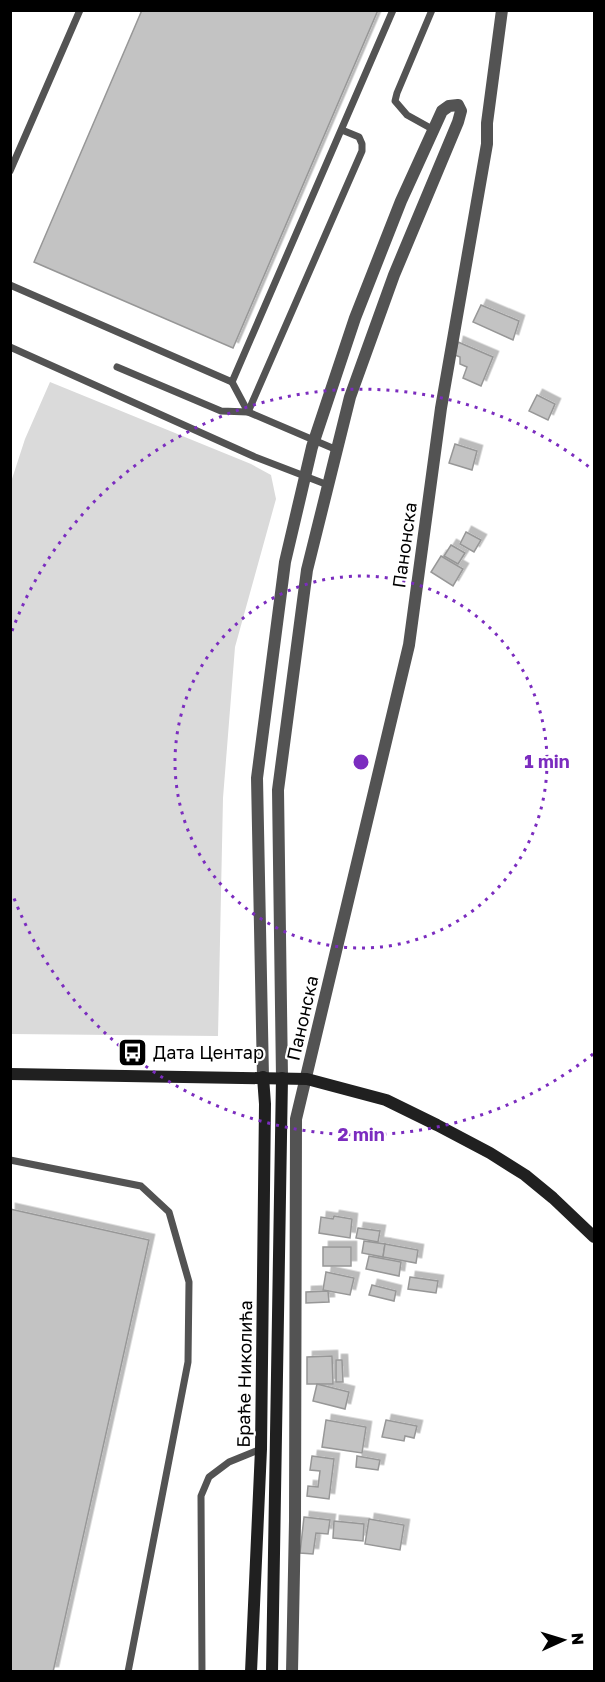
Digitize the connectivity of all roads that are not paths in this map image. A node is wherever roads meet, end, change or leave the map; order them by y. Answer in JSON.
{"nodes":[{"id":1,"x":80,"y":10,"type":"edge"},
{"id":2,"x":393,"y":10,"type":"edge"},
{"id":3,"x":432,"y":10,"type":"edge"},
{"id":4,"x":502,"y":10,"type":"edge"},
{"id":5,"x":342,"y":130,"type":"junction"},
{"id":6,"x":434,"y":130,"type":"junction"},
{"id":7,"x":10,"y":171,"type":"edge"},
{"id":8,"x":10,"y":285,"type":"edge"},
{"id":9,"x":10,"y":347,"type":"edge"},
{"id":10,"x":117,"y":367,"type":"dead end"},
{"id":11,"x":232,"y":382,"type":"junction"},
{"id":12,"x":248,"y":412,"type":"junction"},
{"id":13,"x":314,"y":441,"type":"junction"},
{"id":14,"x":337,"y":450,"type":"junction"},
{"id":15,"x":305,"y":476,"type":"junction"},
{"id":16,"x":328,"y":485,"type":"junction"},
{"id":17,"x":10,"y":1074,"type":"edge"},
{"id":18,"x":263,"y":1077,"type":"junction"},
{"id":19,"x":282,"y":1078,"type":"junction"},
{"id":20,"x":307,"y":1078,"type":"junction"},
{"id":21,"x":10,"y":1160,"type":"edge"},
{"id":22,"x":594,"y":1237,"type":"edge"},
{"id":23,"x":261,"y":1449,"type":"junction"},
{"id":24,"x":128,"y":1671,"type":"edge"},
{"id":25,"x":202,"y":1671,"type":"edge"},
{"id":26,"x":250,"y":1671,"type":"edge"},
{"id":27,"x":272,"y":1671,"type":"edge"},
{"id":28,"x":292,"y":1671,"type":"edge"}],
"edges":[{"from":1,"to":7,"type":"lane"},
{"from":2,"to":5,"type":"lane"},
{"from":3,"to":6,"type":"lane"},
{"from":4,"to":20,"type":"street","name":"Панонска"},
{"from":5,"to":11,"type":"lane"},
{"from":5,"to":12,"type":"lane"},
{"from":6,"to":13,"type":"street"},
{"from":6,"to":14,"type":"street"},
{"from":8,"to":11,"type":"lane"},
{"from":9,"to":15,"type":"lane"},
{"from":10,"to":12,"type":"lane"},
{"from":11,"to":12,"type":"lane"},
{"from":12,"to":13,"type":"lane"},
{"from":13,"to":14,"type":"lane"},
{"from":13,"to":15,"type":"street"},
{"from":14,"to":16,"type":"street"},
{"from":15,"to":16,"type":"lane"},
{"from":15,"to":18,"type":"street"},
{"from":16,"to":19,"type":"street"},
{"from":17,"to":18,"type":"street"},
{"from":18,"to":19,"type":"street"},
{"from":18,"to":23,"type":"street","name":"Браће Николића"},
{"from":19,"to":20,"type":"street"},
{"from":19,"to":27,"type":"street","name":"Браће Николића"},
{"from":20,"to":22,"type":"street"},
{"from":20,"to":28,"type":"street","name":"Панонска"},
{"from":21,"to":24,"type":"lane"},
{"from":23,"to":25,"type":"lane"},
{"from":23,"to":26,"type":"street","name":"Браће Николића"}]}
